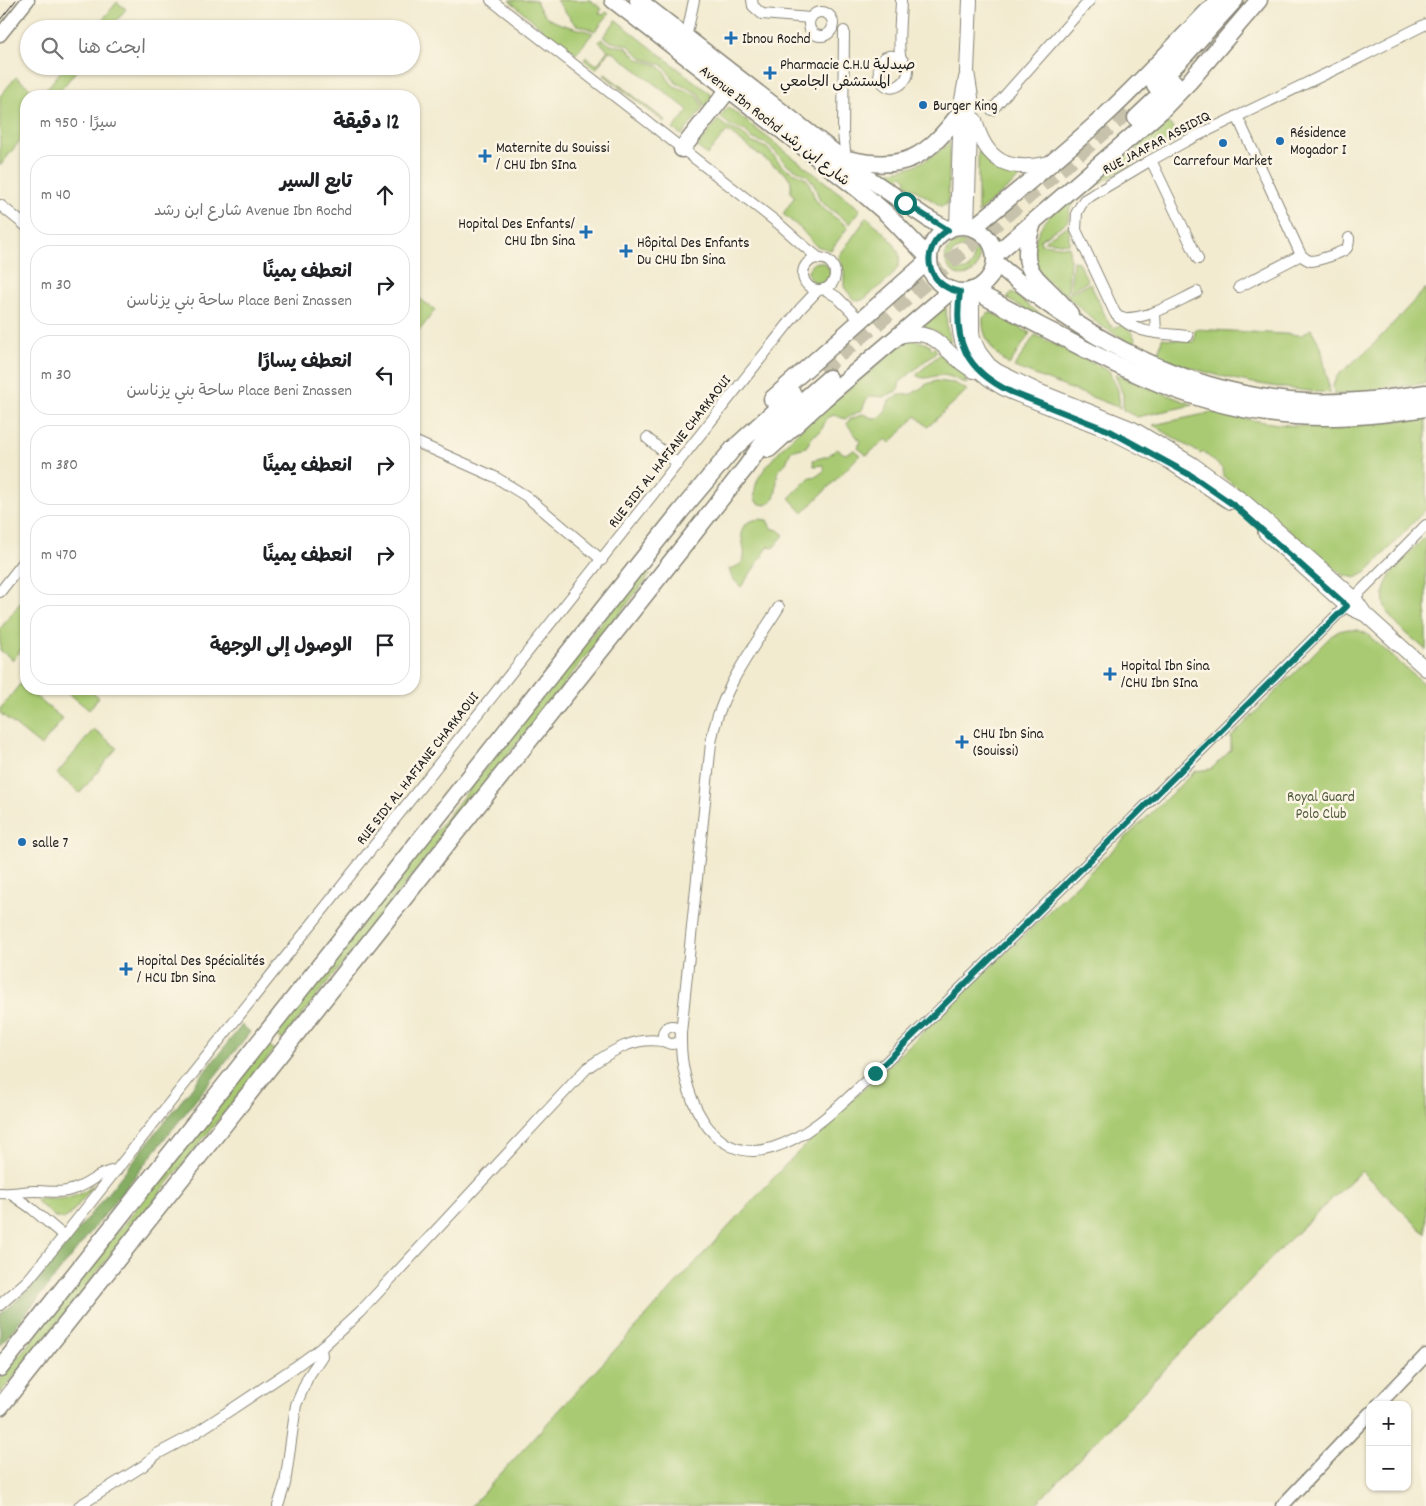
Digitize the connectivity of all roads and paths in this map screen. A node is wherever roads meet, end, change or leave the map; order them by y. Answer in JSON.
{"nodes":[{"id":1,"x":28,"y":0,"type":"edge"},
{"id":2,"x":491,"y":0,"type":"edge"},
{"id":3,"x":613,"y":0,"type":"edge"},
{"id":4,"x":638,"y":0,"type":"edge"},
{"id":5,"x":694,"y":0,"type":"edge"},
{"id":6,"x":901,"y":0,"type":"edge"},
{"id":7,"x":970,"y":0,"type":"edge"},
{"id":8,"x":1090,"y":0,"type":"edge"},
{"id":9,"x":1219,"y":0,"type":"edge"},
{"id":10,"x":1235,"y":0,"type":"edge"},
{"id":11,"x":1247,"y":0,"type":"edge"},
{"id":12,"x":1259,"y":0,"type":"edge"},
{"id":13,"x":752,"y":1,"type":"edge"},
{"id":14,"x":810,"y":18,"type":"dead end"},
{"id":15,"x":1426,"y":24,"type":"edge"},
{"id":16,"x":844,"y":31,"type":"dead end"},
{"id":17,"x":0,"y":35,"type":"edge"},
{"id":18,"x":686,"y":38,"type":"junction"},
{"id":19,"x":901,"y":58,"type":"dead end"},
{"id":20,"x":729,"y":89,"type":"junction"},
{"id":21,"x":966,"y":109,"type":"junction"},
{"id":22,"x":992,"y":110,"type":"dead end"},
{"id":23,"x":1237,"y":116,"type":"junction"},
{"id":24,"x":682,"y":149,"type":"junction"},
{"id":25,"x":842,"y":158,"type":"junction"},
{"id":26,"x":1151,"y":160,"type":"junction"},
{"id":27,"x":1053,"y":162,"type":"junction"},
{"id":28,"x":0,"y":205,"type":"edge"},
{"id":29,"x":20,"y":221,"type":"edge"},
{"id":30,"x":1034,"y":221,"type":"junction"},
{"id":31,"x":961,"y":228,"type":"junction"},
{"id":32,"x":1349,"y":238,"type":"dead end"},
{"id":33,"x":800,"y":243,"type":"junction"},
{"id":34,"x":1301,"y":255,"type":"junction"},
{"id":35,"x":995,"y":258,"type":"junction"},
{"id":36,"x":820,"y":259,"type":"junction"},
{"id":37,"x":929,"y":259,"type":"junction"},
{"id":38,"x":1198,"y":259,"type":"dead end"},
{"id":39,"x":805,"y":266,"type":"junction"},
{"id":40,"x":833,"y":281,"type":"junction"},
{"id":41,"x":806,"y":284,"type":"junction"},
{"id":42,"x":1239,"y":287,"type":"dead end"},
{"id":43,"x":822,"y":289,"type":"junction"},
{"id":44,"x":964,"y":290,"type":"junction"},
{"id":45,"x":1197,"y":292,"type":"dead end"},
{"id":46,"x":841,"y":300,"type":"junction"},
{"id":47,"x":801,"y":308,"type":"junction"},
{"id":48,"x":1154,"y":313,"type":"junction"},
{"id":49,"x":1120,"y":318,"type":"junction"},
{"id":50,"x":860,"y":320,"type":"junction"},
{"id":51,"x":1075,"y":323,"type":"junction"},
{"id":52,"x":1156,"y":333,"type":"junction"},
{"id":53,"x":898,"y":336,"type":"junction"},
{"id":54,"x":1188,"y":336,"type":"dead end"},
{"id":55,"x":981,"y":374,"type":"junction"},
{"id":56,"x":1426,"y":393,"type":"edge"},
{"id":57,"x":1426,"y":408,"type":"edge"},
{"id":58,"x":647,"y":438,"type":"dead end"},
{"id":59,"x":420,"y":443,"type":"edge"},
{"id":60,"x":733,"y":449,"type":"junction"},
{"id":61,"x":678,"y":464,"type":"junction"},
{"id":62,"x":746,"y":466,"type":"junction"},
{"id":63,"x":1426,"y":525,"type":"edge"},
{"id":64,"x":602,"y":560,"type":"junction"},
{"id":65,"x":20,"y":567,"type":"edge"},
{"id":66,"x":0,"y":592,"type":"edge"},
{"id":67,"x":1350,"y":602,"type":"junction"},
{"id":68,"x":779,"y":607,"type":"dead end"},
{"id":69,"x":1426,"y":669,"type":"edge"},
{"id":70,"x":684,"y":1003,"type":"junction"},
{"id":71,"x":671,"y":1036,"type":"junction"},
{"id":72,"x":117,"y":1170,"type":"junction"},
{"id":73,"x":5,"y":1193,"type":"edge"},
{"id":74,"x":64,"y":1236,"type":"junction"},
{"id":75,"x":0,"y":1305,"type":"edge"},
{"id":76,"x":321,"y":1348,"type":"junction"},
{"id":77,"x":1426,"y":1355,"type":"edge"},
{"id":78,"x":0,"y":1368,"type":"edge"},
{"id":79,"x":1382,"y":1401,"type":"edge"},
{"id":80,"x":0,"y":1407,"type":"edge"},
{"id":81,"x":1366,"y":1417,"type":"edge"},
{"id":82,"x":80,"y":1506,"type":"edge"},
{"id":83,"x":278,"y":1506,"type":"edge"},
{"id":84,"x":1282,"y":1506,"type":"edge"}],
"edges":[{"from":1,"to":17,"type":"street"},
{"from":2,"to":24,"type":"street"},
{"from":3,"to":20,"type":"main road","name":"Avenue Ibn Rochd شارع ابن رشد"},
{"from":4,"to":18,"type":"main road","name":"Avenue Ibn Rochd شارع ابن رشد"},
{"from":5,"to":18,"type":"street"},
{"from":6,"to":19,"type":"street"},
{"from":7,"to":21,"type":"main road"},
{"from":8,"to":22,"type":"street"},
{"from":9,"to":27,"type":"main road"},
{"from":10,"to":11,"type":"main road"},
{"from":12,"to":30,"type":"main road"},
{"from":13,"to":14,"type":"street"},
{"from":15,"to":23,"type":"street","name":"RUE JAAFAR ASSIDIQ"},
{"from":16,"to":25,"type":"street"},
{"from":18,"to":25,"type":"main road","name":"Avenue Ibn Rochd شارع ابن رشد"},
{"from":20,"to":24,"type":"main road"},
{"from":20,"to":37,"type":"main road","name":"Avenue Ibn Rochd شارع ابن رشد"},
{"from":21,"to":25,"type":"main road"},
{"from":21,"to":27,"type":"main road"},
{"from":21,"to":31,"type":"main road"},
{"from":23,"to":26,"type":"street","name":"RUE JAAFAR ASSIDIQ"},
{"from":23,"to":34,"type":"street"},
{"from":24,"to":33,"type":"street"},
{"from":25,"to":31,"type":"main road","name":"Avenue Ibn Rochd شارع ابن رشد"},
{"from":26,"to":38,"type":"street"},
{"from":26,"to":49,"type":"street","name":"RUE JAAFAR ASSIDIQ"},
{"from":27,"to":31,"type":"main road"},
{"from":28,"to":29,"type":"street"},
{"from":30,"to":35,"type":"main road"},
{"from":30,"to":51,"type":"main road"},
{"from":31,"to":35,"type":"main road"},
{"from":31,"to":37,"type":"main road"},
{"from":32,"to":34,"type":"street"},
{"from":33,"to":36,"type":"street"},
{"from":33,"to":39,"type":"street"},
{"from":34,"to":42,"type":"street"},
{"from":35,"to":44,"type":"main road"},
{"from":35,"to":51,"type":"main road"},
{"from":36,"to":39,"type":"street"},
{"from":36,"to":40,"type":"street"},
{"from":37,"to":44,"type":"main road"},
{"from":37,"to":50,"type":"main road"},
{"from":39,"to":41,"type":"street"},
{"from":40,"to":43,"type":"street"},
{"from":40,"to":46,"type":"street"},
{"from":41,"to":43,"type":"street"},
{"from":41,"to":47,"type":"street"},
{"from":43,"to":46,"type":"street"},
{"from":43,"to":47,"type":"street","name":"RUE SIDI AL HAFIANE CHARKAOUI"},
{"from":44,"to":53,"type":"main road"},
{"from":44,"to":55,"type":"main road"},
{"from":44,"to":57,"type":"main road"},
{"from":44,"to":67,"type":"main road"},
{"from":45,"to":48,"type":"street"},
{"from":46,"to":50,"type":"street"},
{"from":47,"to":61,"type":"street","name":"RUE SIDI AL HAFIANE CHARKAOUI"},
{"from":48,"to":49,"type":"street"},
{"from":48,"to":52,"type":"street"},
{"from":49,"to":52,"type":"street","name":"RUE JAAFAR ASSIDIQ"},
{"from":50,"to":60,"type":"main road"},
{"from":51,"to":56,"type":"main road"},
{"from":52,"to":54,"type":"street","name":"RUE JAAFAR ASSIDIQ"},
{"from":53,"to":55,"type":"main road"},
{"from":53,"to":62,"type":"main road"},
{"from":55,"to":67,"type":"main road"},
{"from":58,"to":61,"type":"street"},
{"from":59,"to":64,"type":"street"},
{"from":60,"to":62,"type":"main road"},
{"from":60,"to":78,"type":"main road"},
{"from":61,"to":64,"type":"street","name":"RUE SIDI AL HAFIANE CHARKAOUI"},
{"from":62,"to":80,"type":"main road"},
{"from":63,"to":67,"type":"street"},
{"from":64,"to":72,"type":"street","name":"RUE SIDI AL HAFIANE CHARKAOUI"},
{"from":65,"to":66,"type":"street"},
{"from":67,"to":69,"type":"main road"},
{"from":67,"to":71,"type":"street"},
{"from":68,"to":70,"type":"street"},
{"from":70,"to":71,"type":"street"},
{"from":70,"to":71,"type":"street"},
{"from":71,"to":76,"type":"street"},
{"from":72,"to":73,"type":"street"},
{"from":72,"to":74,"type":"street","name":"RUE SIDI AL HAFIANE CHARKAOUI"},
{"from":73,"to":74,"type":"street"},
{"from":74,"to":75,"type":"street","name":"RUE SIDI AL HAFIANE CHARKAOUI"},
{"from":76,"to":82,"type":"street"},
{"from":76,"to":83,"type":"street"},
{"from":77,"to":79,"type":"street"},
{"from":81,"to":84,"type":"street"}]}
